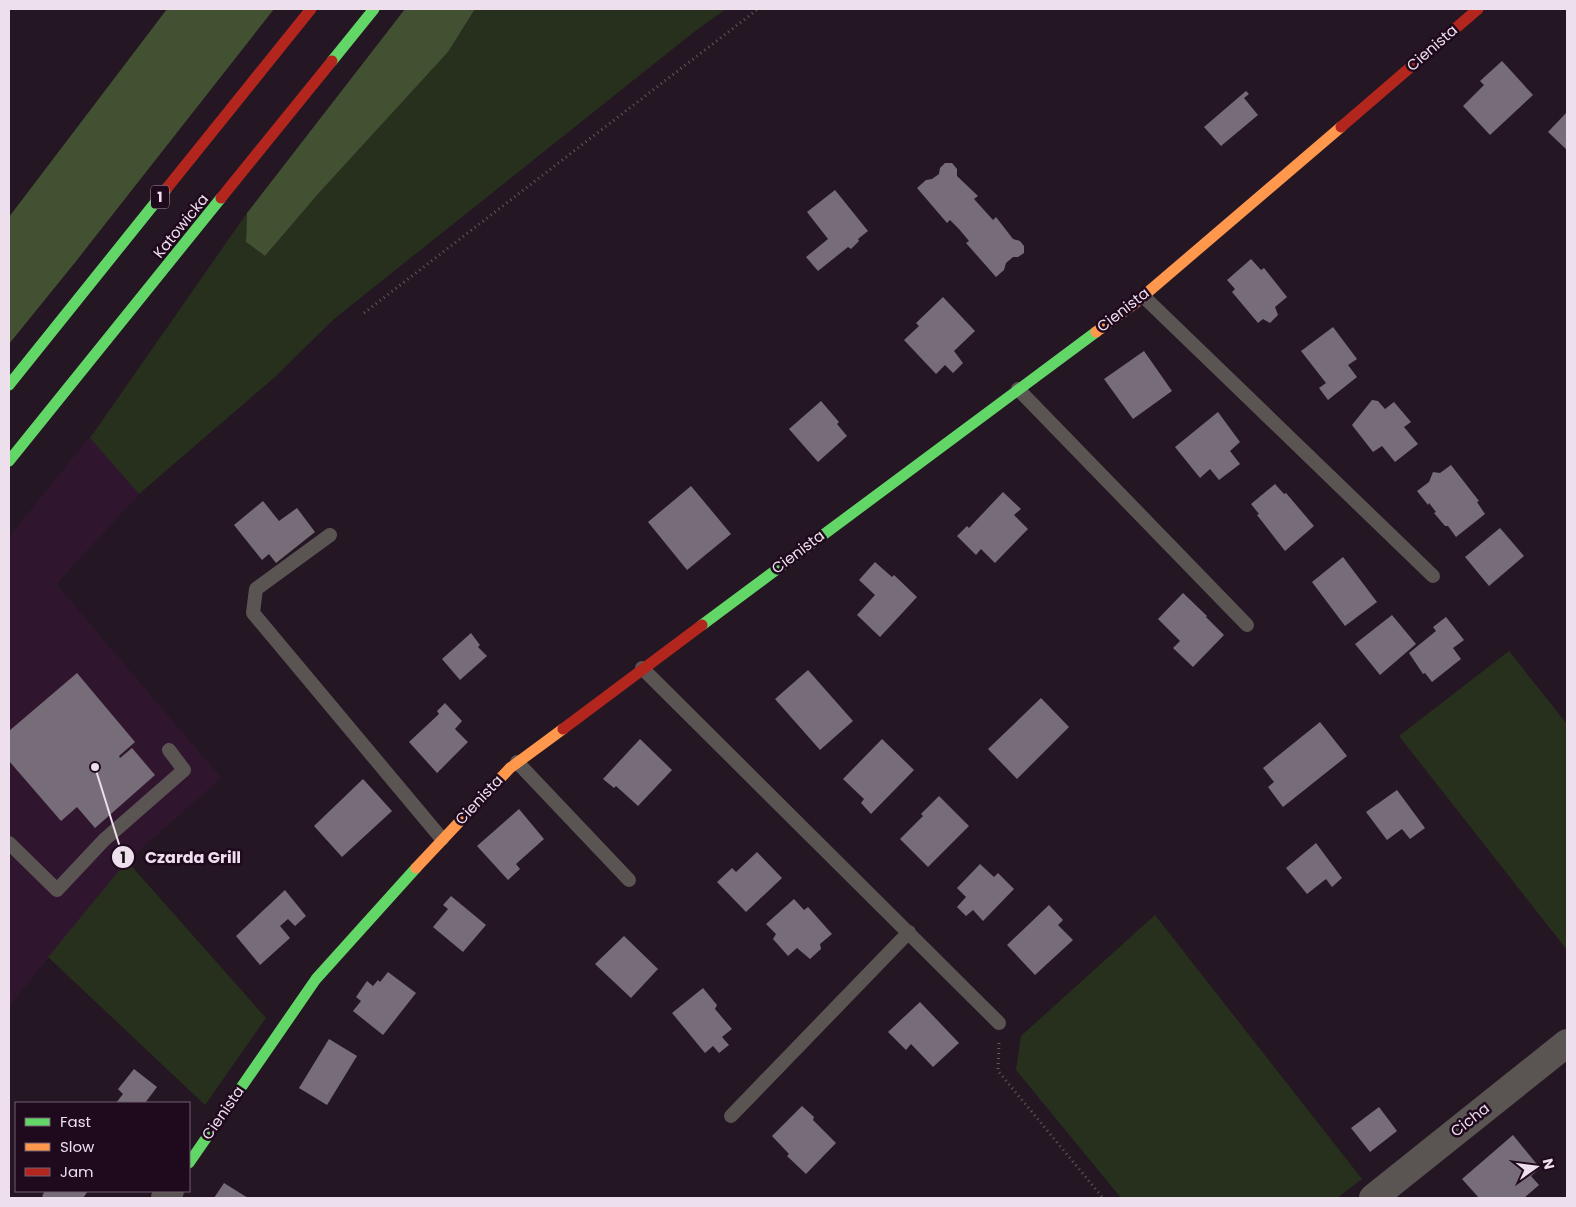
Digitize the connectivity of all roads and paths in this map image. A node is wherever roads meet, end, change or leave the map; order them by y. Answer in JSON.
{"nodes":[{"id":1,"x":310,"y":9,"type":"edge"},
{"id":2,"x":374,"y":9,"type":"edge"},
{"id":3,"x":758,"y":9,"type":"edge"},
{"id":4,"x":1478,"y":9,"type":"edge"},
{"id":5,"x":1143,"y":296,"type":"junction"},
{"id":6,"x":364,"y":313,"type":"dead end"},
{"id":7,"x":9,"y":385,"type":"edge"},
{"id":8,"x":1018,"y":389,"type":"junction"},
{"id":9,"x":9,"y":461,"type":"edge"},
{"id":10,"x":330,"y":535,"type":"dead end"},
{"id":11,"x":1433,"y":576,"type":"dead end"},
{"id":12,"x":1247,"y":625,"type":"dead end"},
{"id":13,"x":642,"y":668,"type":"junction"},
{"id":14,"x":169,"y":750,"type":"dead end"},
{"id":15,"x":517,"y":762,"type":"junction"},
{"id":16,"x":442,"y":839,"type":"junction"},
{"id":17,"x":9,"y":843,"type":"edge"},
{"id":18,"x":629,"y":880,"type":"dead end"},
{"id":19,"x":909,"y":932,"type":"junction"},
{"id":20,"x":999,"y":1023,"type":"joint"},
{"id":21,"x":1567,"y":1043,"type":"edge"},
{"id":22,"x":730,"y":1116,"type":"dead end"},
{"id":23,"x":190,"y":1162,"type":"edge"},
{"id":24,"x":1103,"y":1198,"type":"edge"},
{"id":25,"x":1374,"y":1198,"type":"edge"}],
"edges":[{"from":1,"to":7,"type":"street","number":"1"},
{"from":2,"to":9,"type":"street","name":"Katowicka"},
{"from":3,"to":6,"type":"path"},
{"from":4,"to":5,"type":"street","name":"Cienista"},
{"from":5,"to":8,"type":"street","name":"Cienista"},
{"from":5,"to":11,"type":"lane"},
{"from":8,"to":12,"type":"lane"},
{"from":8,"to":13,"type":"street","name":"Cienista"},
{"from":10,"to":16,"type":"lane"},
{"from":13,"to":15,"type":"street","name":"Cienista"},
{"from":13,"to":19,"type":"lane"},
{"from":14,"to":17,"type":"lane"},
{"from":15,"to":16,"type":"street","name":"Cienista"},
{"from":15,"to":18,"type":"lane"},
{"from":16,"to":23,"type":"street","name":"Cienista"},
{"from":19,"to":20,"type":"lane"},
{"from":19,"to":22,"type":"lane"},
{"from":20,"to":24,"type":"path"},
{"from":21,"to":25,"type":"street","name":"Cicha"}]}
